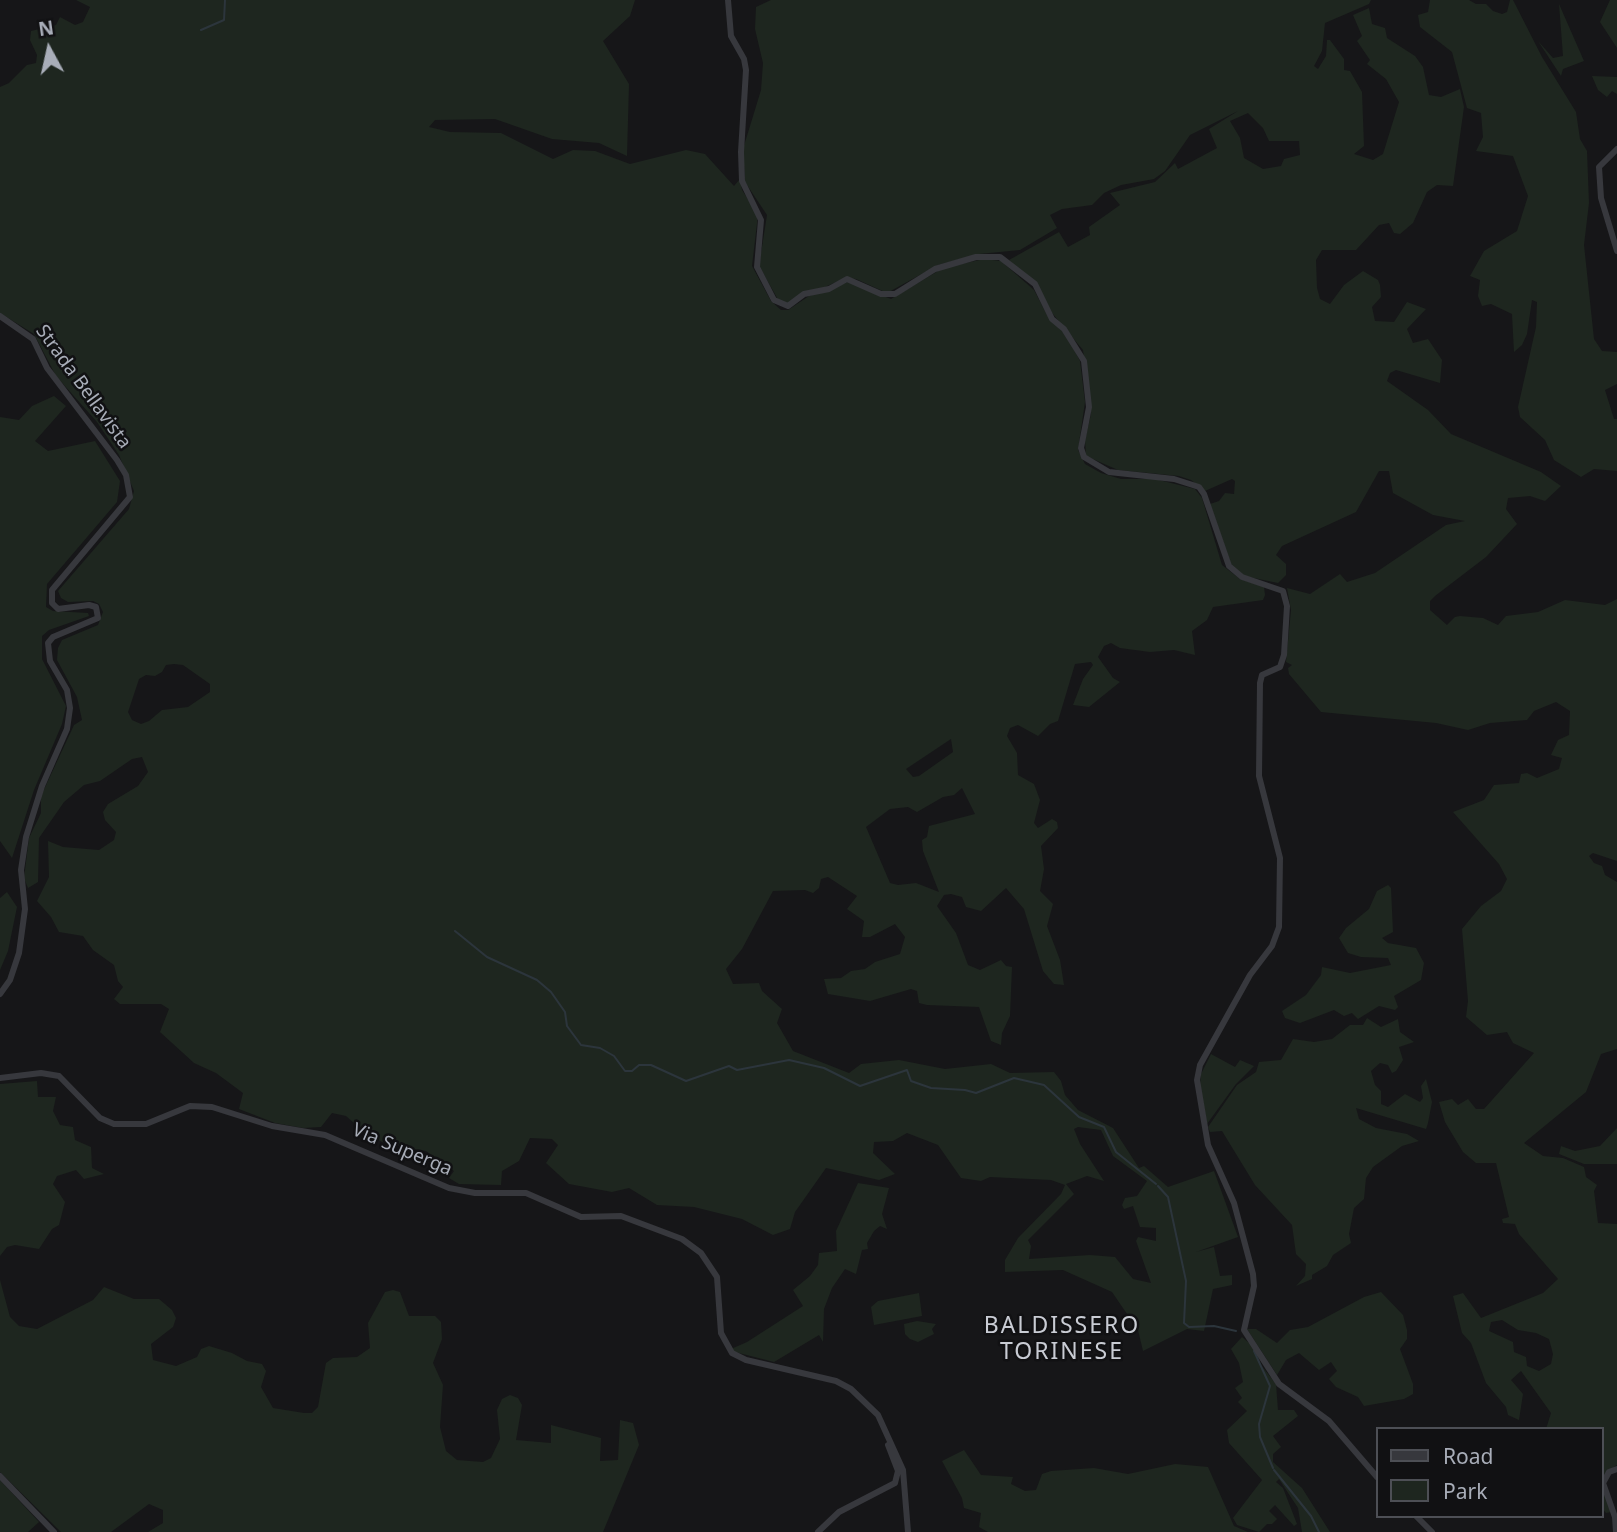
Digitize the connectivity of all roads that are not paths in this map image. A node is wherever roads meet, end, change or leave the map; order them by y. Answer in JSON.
{"nodes":[{"id":1,"x":728,"y":0,"type":"edge"},
{"id":2,"x":1617,"y":149,"type":"edge"},
{"id":3,"x":1617,"y":251,"type":"edge"},
{"id":4,"x":0,"y":316,"type":"edge"},
{"id":5,"x":0,"y":994,"type":"edge"},
{"id":6,"x":0,"y":1078,"type":"edge"},
{"id":7,"x":885,"y":1430,"type":"junction"},
{"id":8,"x":1617,"y":1469,"type":"edge"},
{"id":9,"x":0,"y":1476,"type":"edge"},
{"id":10,"x":1376,"y":1476,"type":"edge"},
{"id":11,"x":1418,"y":1518,"type":"edge"},
{"id":12,"x":54,"y":1532,"type":"edge"},
{"id":13,"x":818,"y":1532,"type":"edge"},
{"id":14,"x":908,"y":1532,"type":"edge"},
{"id":15,"x":1432,"y":1532,"type":"edge"},
{"id":16,"x":1616,"y":1532,"type":"edge"}],
"edges":[{"from":1,"to":10,"type":"street"},
{"from":2,"to":3,"type":"street"},
{"from":4,"to":5,"type":"street","name":"Strada Bellavista"},
{"from":6,"to":7,"type":"street","name":"Via Superga"},
{"from":7,"to":13,"type":"street"},
{"from":7,"to":14,"type":"street"},
{"from":8,"to":16,"type":"street"},
{"from":9,"to":12,"type":"street"},
{"from":11,"to":15,"type":"street"}]}
